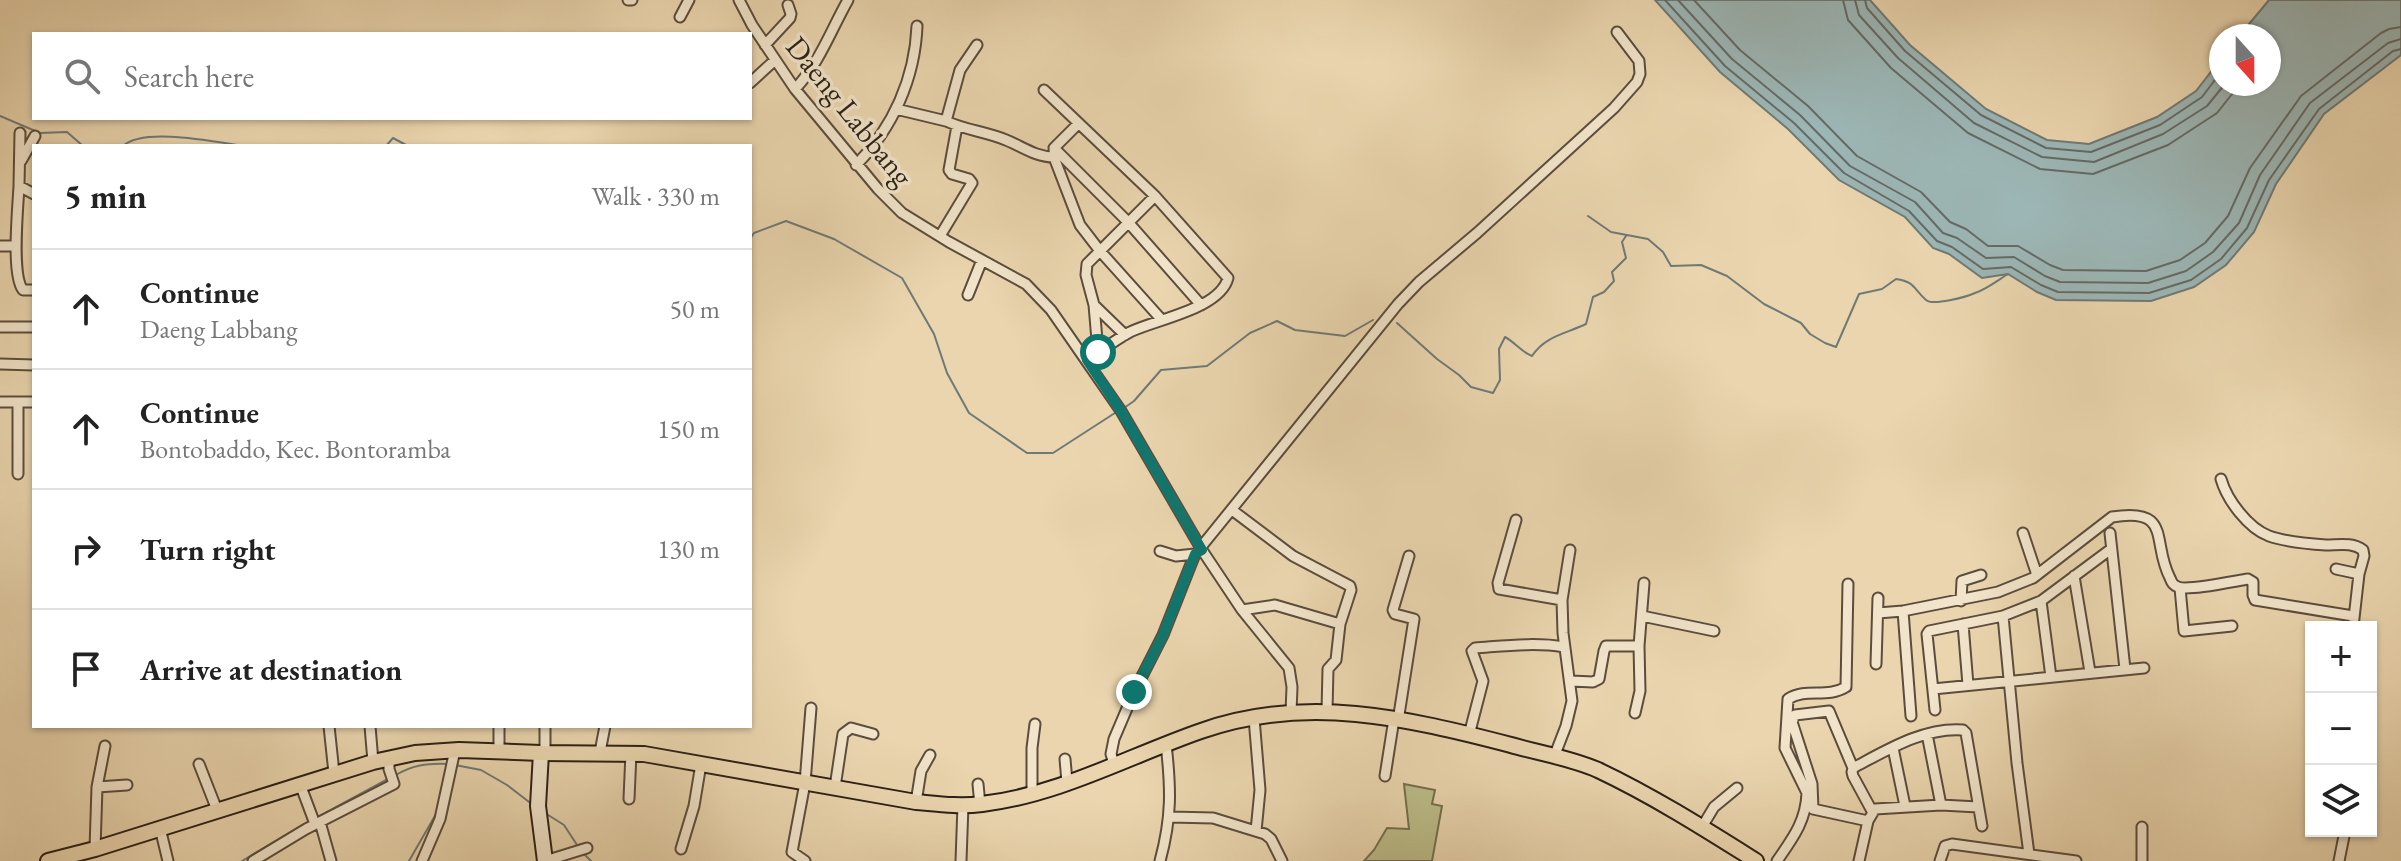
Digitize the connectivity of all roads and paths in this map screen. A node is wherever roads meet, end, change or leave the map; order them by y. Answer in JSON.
{"nodes":[{"id":1,"x":689,"y":0,"type":"edge"},
{"id":2,"x":739,"y":0,"type":"edge"},
{"id":3,"x":848,"y":0,"type":"edge"},
{"id":4,"x":788,"y":5,"type":"dead end"},
{"id":5,"x":680,"y":17,"type":"dead end"},
{"id":6,"x":917,"y":26,"type":"dead end"},
{"id":7,"x":1617,"y":32,"type":"dead end"},
{"id":8,"x":765,"y":45,"type":"junction"},
{"id":9,"x":977,"y":45,"type":"dead end"},
{"id":10,"x":775,"y":60,"type":"junction"},
{"id":11,"x":752,"y":81,"type":"edge"},
{"id":12,"x":795,"y":89,"type":"junction"},
{"id":13,"x":1044,"y":90,"type":"dead end"},
{"id":14,"x":896,"y":109,"type":"junction"},
{"id":15,"x":946,"y":121,"type":"junction"},
{"id":16,"x":1078,"y":124,"type":"junction"},
{"id":17,"x":957,"y":126,"type":"junction"},
{"id":18,"x":20,"y":133,"type":"dead end"},
{"id":19,"x":35,"y":136,"type":"dead end"},
{"id":20,"x":1054,"y":153,"type":"junction"},
{"id":21,"x":856,"y":165,"type":"junction"},
{"id":22,"x":19,"y":166,"type":"junction"},
{"id":23,"x":19,"y":186,"type":"junction"},
{"id":24,"x":32,"y":193,"type":"edge"},
{"id":25,"x":1155,"y":196,"type":"junction"},
{"id":26,"x":1128,"y":222,"type":"junction"},
{"id":27,"x":940,"y":236,"type":"junction"},
{"id":28,"x":0,"y":246,"type":"edge"},
{"id":29,"x":16,"y":246,"type":"junction"},
{"id":30,"x":1100,"y":251,"type":"junction"},
{"id":31,"x":982,"y":260,"type":"junction"},
{"id":32,"x":32,"y":290,"type":"edge"},
{"id":33,"x":968,"y":295,"type":"dead end"},
{"id":34,"x":1094,"y":305,"type":"junction"},
{"id":35,"x":1201,"y":305,"type":"junction"},
{"id":36,"x":1161,"y":319,"type":"junction"},
{"id":37,"x":0,"y":327,"type":"edge"},
{"id":38,"x":32,"y":327,"type":"edge"},
{"id":39,"x":1125,"y":335,"type":"junction"},
{"id":40,"x":1098,"y":352,"type":"junction"},
{"id":41,"x":1087,"y":360,"type":"junction"},
{"id":42,"x":0,"y":364,"type":"edge"},
{"id":43,"x":32,"y":365,"type":"edge"},
{"id":44,"x":0,"y":402,"type":"edge"},
{"id":45,"x":18,"y":402,"type":"junction"},
{"id":46,"x":32,"y":402,"type":"edge"},
{"id":47,"x":18,"y":474,"type":"dead end"},
{"id":48,"x":2221,"y":479,"type":"dead end"},
{"id":49,"x":1232,"y":510,"type":"junction"},
{"id":50,"x":1516,"y":520,"type":"dead end"},
{"id":51,"x":2023,"y":533,"type":"dead end"},
{"id":52,"x":2110,"y":533,"type":"dead end"},
{"id":53,"x":2111,"y":549,"type":"junction"},
{"id":54,"x":1199,"y":550,"type":"junction"},
{"id":55,"x":1570,"y":550,"type":"dead end"},
{"id":56,"x":1160,"y":551,"type":"dead end"},
{"id":57,"x":1409,"y":556,"type":"dead end"},
{"id":58,"x":2336,"y":569,"type":"dead end"},
{"id":59,"x":2359,"y":574,"type":"junction"},
{"id":60,"x":1981,"y":575,"type":"dead end"},
{"id":61,"x":2037,"y":575,"type":"junction"},
{"id":62,"x":2074,"y":576,"type":"junction"},
{"id":63,"x":1644,"y":583,"type":"dead end"},
{"id":64,"x":1848,"y":584,"type":"dead end"},
{"id":65,"x":2180,"y":588,"type":"junction"},
{"id":66,"x":1878,"y":598,"type":"dead end"},
{"id":67,"x":1562,"y":600,"type":"junction"},
{"id":68,"x":1961,"y":601,"type":"junction"},
{"id":69,"x":2041,"y":601,"type":"junction"},
{"id":70,"x":1248,"y":608,"type":"junction"},
{"id":71,"x":1903,"y":611,"type":"junction"},
{"id":72,"x":1878,"y":613,"type":"junction"},
{"id":73,"x":1642,"y":616,"type":"junction"},
{"id":74,"x":2003,"y":616,"type":"junction"},
{"id":75,"x":2349,"y":621,"type":"edge"},
{"id":76,"x":2353,"y":621,"type":"edge"},
{"id":77,"x":1340,"y":624,"type":"junction"},
{"id":78,"x":1963,"y":624,"type":"junction"},
{"id":79,"x":2232,"y":626,"type":"dead end"},
{"id":80,"x":1714,"y":631,"type":"dead end"},
{"id":81,"x":1639,"y":646,"type":"junction"},
{"id":82,"x":1564,"y":647,"type":"junction"},
{"id":83,"x":1876,"y":664,"type":"dead end"},
{"id":84,"x":2144,"y":668,"type":"dead end"},
{"id":85,"x":2125,"y":669,"type":"junction"},
{"id":86,"x":2090,"y":672,"type":"junction"},
{"id":87,"x":2051,"y":677,"type":"junction"},
{"id":88,"x":1571,"y":681,"type":"junction"},
{"id":89,"x":2009,"y":682,"type":"junction"},
{"id":90,"x":1968,"y":685,"type":"junction"},
{"id":91,"x":1933,"y":689,"type":"junction"},
{"id":92,"x":811,"y":708,"type":"dead end"},
{"id":93,"x":1935,"y":710,"type":"dead end"},
{"id":94,"x":1327,"y":711,"type":"junction"},
{"id":95,"x":1291,"y":712,"type":"junction"},
{"id":96,"x":1635,"y":713,"type":"dead end"},
{"id":97,"x":1911,"y":716,"type":"dead end"},
{"id":98,"x":1254,"y":718,"type":"junction"},
{"id":99,"x":1396,"y":720,"type":"junction"},
{"id":100,"x":1035,"y":724,"type":"dead end"},
{"id":101,"x":329,"y":728,"type":"edge"},
{"id":102,"x":370,"y":728,"type":"edge"},
{"id":103,"x":499,"y":728,"type":"edge"},
{"id":104,"x":545,"y":728,"type":"edge"},
{"id":105,"x":605,"y":728,"type":"edge"},
{"id":106,"x":873,"y":734,"type":"dead end"},
{"id":107,"x":1927,"y":734,"type":"junction"},
{"id":108,"x":1469,"y":735,"type":"junction"},
{"id":109,"x":1166,"y":744,"type":"junction"},
{"id":110,"x":105,"y":746,"type":"dead end"},
{"id":111,"x":1893,"y":748,"type":"junction"},
{"id":112,"x":499,"y":751,"type":"junction"},
{"id":113,"x":600,"y":752,"type":"junction"},
{"id":114,"x":543,"y":753,"type":"junction"},
{"id":115,"x":631,"y":753,"type":"junction"},
{"id":116,"x":930,"y":755,"type":"dead end"},
{"id":117,"x":1554,"y":757,"type":"junction"},
{"id":118,"x":1065,"y":759,"type":"dead end"},
{"id":119,"x":453,"y":760,"type":"junction"},
{"id":120,"x":373,"y":762,"type":"junction"},
{"id":121,"x":199,"y":764,"type":"dead end"},
{"id":122,"x":389,"y":764,"type":"junction"},
{"id":123,"x":701,"y":764,"type":"junction"},
{"id":124,"x":1114,"y":764,"type":"junction"},
{"id":125,"x":1853,"y":768,"type":"junction"},
{"id":126,"x":334,"y":773,"type":"junction"},
{"id":127,"x":1385,"y":776,"type":"dead end"},
{"id":128,"x":1067,"y":782,"type":"junction"},
{"id":129,"x":805,"y":783,"type":"junction"},
{"id":130,"x":300,"y":784,"type":"junction"},
{"id":131,"x":978,"y":784,"type":"dead end"},
{"id":132,"x":127,"y":785,"type":"dead end"},
{"id":133,"x":97,"y":787,"type":"junction"},
{"id":134,"x":835,"y":787,"type":"junction"},
{"id":135,"x":1737,"y":788,"type":"dead end"},
{"id":136,"x":1032,"y":794,"type":"junction"},
{"id":137,"x":629,"y":799,"type":"dead end"},
{"id":138,"x":916,"y":802,"type":"junction"},
{"id":139,"x":963,"y":805,"type":"junction"},
{"id":140,"x":980,"y":805,"type":"junction"},
{"id":141,"x":1941,"y":805,"type":"junction"},
{"id":142,"x":1905,"y":806,"type":"junction"},
{"id":143,"x":1978,"y":807,"type":"junction"},
{"id":144,"x":217,"y":810,"type":"junction"},
{"id":145,"x":1870,"y":816,"type":"junction"},
{"id":146,"x":1170,"y":817,"type":"junction"},
{"id":147,"x":317,"y":823,"type":"junction"},
{"id":148,"x":1982,"y":826,"type":"dead end"},
{"id":149,"x":1702,"y":827,"type":"junction"},
{"id":150,"x":2142,"y":827,"type":"dead end"},
{"id":151,"x":160,"y":828,"type":"junction"},
{"id":152,"x":1256,"y":831,"type":"junction"},
{"id":153,"x":2344,"y":837,"type":"edge"},
{"id":154,"x":95,"y":849,"type":"junction"},
{"id":155,"x":681,"y":849,"type":"dead end"},
{"id":156,"x":586,"y":850,"type":"dead end"},
{"id":157,"x":2029,"y":854,"type":"junction"},
{"id":158,"x":64,"y":859,"type":"edge"},
{"id":159,"x":2042,"y":859,"type":"edge"},
{"id":160,"x":48,"y":861,"type":"edge"},
{"id":161,"x":168,"y":861,"type":"edge"},
{"id":162,"x":253,"y":861,"type":"edge"},
{"id":163,"x":331,"y":861,"type":"edge"},
{"id":164,"x":422,"y":861,"type":"edge"},
{"id":165,"x":545,"y":861,"type":"edge"},
{"id":166,"x":805,"y":861,"type":"edge"},
{"id":167,"x":961,"y":861,"type":"edge"},
{"id":168,"x":1160,"y":861,"type":"edge"},
{"id":169,"x":1282,"y":861,"type":"edge"},
{"id":170,"x":1756,"y":861,"type":"edge"},
{"id":171,"x":1777,"y":861,"type":"edge"},
{"id":172,"x":1859,"y":861,"type":"edge"},
{"id":173,"x":1940,"y":861,"type":"edge"},
{"id":174,"x":2076,"y":861,"type":"edge"},
{"id":175,"x":2142,"y":861,"type":"edge"},
{"id":176,"x":2339,"y":861,"type":"edge"}],
"edges":[{"from":1,"to":5,"type":"street"},
{"from":2,"to":8,"type":"street","name":"Daeng Labbang"},
{"from":3,"to":12,"type":"street"},
{"from":4,"to":8,"type":"street"},
{"from":6,"to":14,"type":"street"},
{"from":7,"to":49,"type":"street"},
{"from":8,"to":10,"type":"street","name":"Daeng Labbang"},
{"from":9,"to":15,"type":"street"},
{"from":10,"to":11,"type":"street"},
{"from":10,"to":12,"type":"street","name":"Daeng Labbang"},
{"from":12,"to":21,"type":"street","name":"Daeng Labbang"},
{"from":13,"to":16,"type":"street"},
{"from":14,"to":15,"type":"street"},
{"from":14,"to":21,"type":"street"},
{"from":15,"to":17,"type":"street"},
{"from":16,"to":20,"type":"street"},
{"from":16,"to":25,"type":"street"},
{"from":17,"to":20,"type":"street"},
{"from":17,"to":27,"type":"street"},
{"from":18,"to":22,"type":"street"},
{"from":19,"to":22,"type":"street"},
{"from":20,"to":26,"type":"street"},
{"from":20,"to":30,"type":"street"},
{"from":21,"to":27,"type":"street","name":"Daeng Labbang"},
{"from":22,"to":23,"type":"street"},
{"from":23,"to":24,"type":"street"},
{"from":23,"to":29,"type":"street"},
{"from":25,"to":26,"type":"street"},
{"from":25,"to":35,"type":"street"},
{"from":26,"to":30,"type":"street"},
{"from":26,"to":35,"type":"street"},
{"from":27,"to":31,"type":"street","name":"Daeng Labbang"},
{"from":28,"to":29,"type":"street"},
{"from":29,"to":32,"type":"street"},
{"from":30,"to":34,"type":"street"},
{"from":30,"to":36,"type":"street"},
{"from":31,"to":33,"type":"street"},
{"from":31,"to":41,"type":"street","name":"Daeng Labbang"},
{"from":34,"to":39,"type":"street"},
{"from":34,"to":40,"type":"street"},
{"from":35,"to":36,"type":"street"},
{"from":36,"to":39,"type":"street"},
{"from":37,"to":38,"type":"street"},
{"from":39,"to":40,"type":"street"},
{"from":40,"to":41,"type":"street"},
{"from":41,"to":54,"type":"street","name":"Daeng Labbang"},
{"from":42,"to":43,"type":"street"},
{"from":44,"to":45,"type":"street"},
{"from":45,"to":46,"type":"street"},
{"from":45,"to":47,"type":"street"},
{"from":48,"to":59,"type":"street"},
{"from":49,"to":54,"type":"street"},
{"from":49,"to":77,"type":"street"},
{"from":50,"to":67,"type":"street"},
{"from":51,"to":61,"type":"street"},
{"from":52,"to":53,"type":"street"},
{"from":53,"to":62,"type":"street"},
{"from":53,"to":85,"type":"street"},
{"from":54,"to":56,"type":"street"},
{"from":54,"to":70,"type":"street","name":"Daeng Labbang"},
{"from":54,"to":124,"type":"street"},
{"from":55,"to":67,"type":"street"},
{"from":57,"to":99,"type":"street"},
{"from":58,"to":59,"type":"street"},
{"from":59,"to":76,"type":"street"},
{"from":60,"to":68,"type":"street"},
{"from":61,"to":65,"type":"street"},
{"from":61,"to":68,"type":"street"},
{"from":62,"to":69,"type":"street"},
{"from":62,"to":86,"type":"street"},
{"from":63,"to":73,"type":"street"},
{"from":64,"to":171,"type":"street"},
{"from":65,"to":75,"type":"street"},
{"from":65,"to":79,"type":"street"},
{"from":66,"to":72,"type":"street"},
{"from":67,"to":82,"type":"street"},
{"from":68,"to":71,"type":"street"},
{"from":69,"to":74,"type":"street"},
{"from":69,"to":87,"type":"street"},
{"from":70,"to":77,"type":"street"},
{"from":70,"to":95,"type":"street","name":"Daeng Labbang"},
{"from":71,"to":72,"type":"street"},
{"from":71,"to":97,"type":"street"},
{"from":72,"to":83,"type":"street"},
{"from":73,"to":80,"type":"street"},
{"from":73,"to":81,"type":"street"},
{"from":74,"to":78,"type":"street"},
{"from":74,"to":89,"type":"street"},
{"from":77,"to":94,"type":"street"},
{"from":78,"to":90,"type":"street"},
{"from":78,"to":91,"type":"street"},
{"from":81,"to":88,"type":"street"},
{"from":81,"to":96,"type":"street"},
{"from":82,"to":88,"type":"street"},
{"from":82,"to":108,"type":"street"},
{"from":84,"to":85,"type":"street"},
{"from":85,"to":86,"type":"street"},
{"from":86,"to":87,"type":"street"},
{"from":87,"to":89,"type":"street"},
{"from":88,"to":117,"type":"street"},
{"from":89,"to":90,"type":"street"},
{"from":89,"to":157,"type":"street"},
{"from":90,"to":91,"type":"street"},
{"from":91,"to":93,"type":"street"},
{"from":92,"to":129,"type":"street"},
{"from":94,"to":95,"type":"main road"},
{"from":94,"to":99,"type":"main road"},
{"from":95,"to":98,"type":"main road"},
{"from":98,"to":109,"type":"main road"},
{"from":98,"to":152,"type":"street"},
{"from":99,"to":108,"type":"main road"},
{"from":99,"to":127,"type":"street"},
{"from":100,"to":136,"type":"street"},
{"from":101,"to":126,"type":"street"},
{"from":102,"to":120,"type":"street"},
{"from":103,"to":112,"type":"street"},
{"from":104,"to":114,"type":"street"},
{"from":105,"to":113,"type":"street"},
{"from":106,"to":134,"type":"street"},
{"from":107,"to":111,"type":"street"},
{"from":107,"to":141,"type":"street"},
{"from":107,"to":143,"type":"street"},
{"from":108,"to":117,"type":"main road"},
{"from":109,"to":124,"type":"main road"},
{"from":109,"to":146,"type":"street"},
{"from":110,"to":133,"type":"street"},
{"from":111,"to":125,"type":"street"},
{"from":111,"to":142,"type":"street"},
{"from":112,"to":114,"type":"main road"},
{"from":112,"to":119,"type":"main road"},
{"from":113,"to":114,"type":"main road"},
{"from":113,"to":115,"type":"main road"},
{"from":114,"to":165,"type":"street"},
{"from":115,"to":123,"type":"main road"},
{"from":115,"to":137,"type":"street"},
{"from":116,"to":138,"type":"street"},
{"from":117,"to":149,"type":"main road"},
{"from":118,"to":128,"type":"street"},
{"from":119,"to":122,"type":"main road"},
{"from":119,"to":164,"type":"street"},
{"from":120,"to":122,"type":"main road"},
{"from":120,"to":126,"type":"main road"},
{"from":121,"to":144,"type":"street"},
{"from":122,"to":147,"type":"street"},
{"from":123,"to":129,"type":"main road"},
{"from":123,"to":155,"type":"street"},
{"from":124,"to":128,"type":"main road"},
{"from":125,"to":145,"type":"street"},
{"from":125,"to":145,"type":"street"},
{"from":126,"to":130,"type":"main road"},
{"from":128,"to":136,"type":"main road"},
{"from":129,"to":134,"type":"main road"},
{"from":129,"to":166,"type":"street"},
{"from":130,"to":144,"type":"main road"},
{"from":130,"to":147,"type":"street"},
{"from":131,"to":140,"type":"street"},
{"from":132,"to":133,"type":"street"},
{"from":133,"to":154,"type":"street"},
{"from":134,"to":138,"type":"main road"},
{"from":135,"to":149,"type":"street"},
{"from":136,"to":140,"type":"main road"},
{"from":138,"to":139,"type":"main road"},
{"from":139,"to":140,"type":"main road"},
{"from":139,"to":167,"type":"street"},
{"from":141,"to":142,"type":"street"},
{"from":141,"to":143,"type":"street"},
{"from":142,"to":145,"type":"street"},
{"from":143,"to":148,"type":"street"},
{"from":144,"to":151,"type":"main road"},
{"from":145,"to":172,"type":"street"},
{"from":146,"to":152,"type":"street"},
{"from":146,"to":168,"type":"street"},
{"from":147,"to":162,"type":"street"},
{"from":147,"to":163,"type":"street"},
{"from":149,"to":170,"type":"main road"},
{"from":150,"to":175,"type":"street"},
{"from":151,"to":154,"type":"main road"},
{"from":151,"to":161,"type":"street"},
{"from":152,"to":169,"type":"street"},
{"from":153,"to":176,"type":"street"},
{"from":154,"to":158,"type":"main road"},
{"from":156,"to":165,"type":"street"},
{"from":157,"to":159,"type":"street"},
{"from":157,"to":173,"type":"street"},
{"from":158,"to":160,"type":"main road"},
{"from":159,"to":174,"type":"street"}]}
